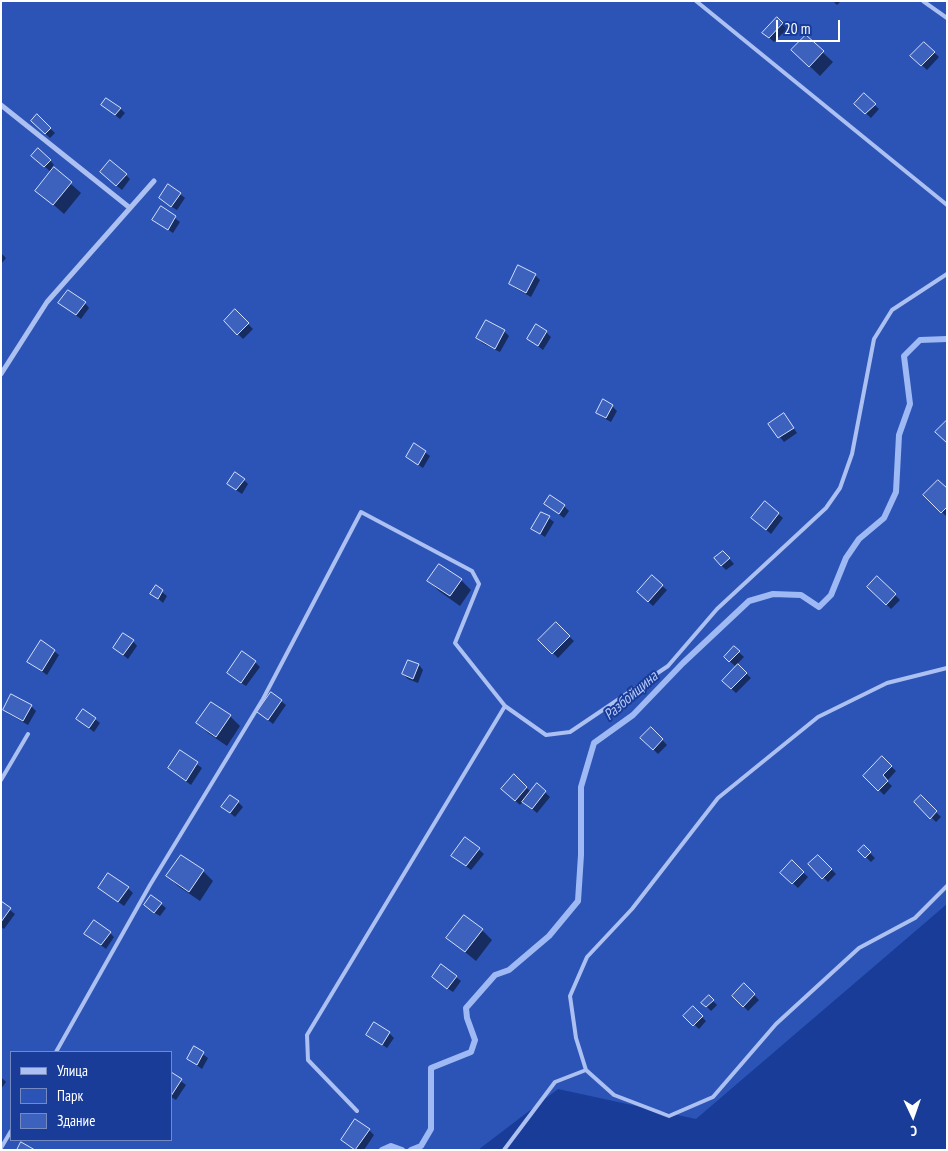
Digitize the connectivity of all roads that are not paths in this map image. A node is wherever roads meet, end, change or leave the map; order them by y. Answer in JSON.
{"nodes":[{"id":1,"x":696,"y":1,"type":"edge"},
{"id":2,"x":923,"y":1,"type":"edge"},
{"id":3,"x":947,"y":18,"type":"edge"},
{"id":4,"x":1,"y":105,"type":"edge"},
{"id":5,"x":154,"y":181,"type":"dead end"},
{"id":6,"x":947,"y":205,"type":"edge"},
{"id":7,"x":130,"y":208,"type":"junction"},
{"id":8,"x":947,"y":274,"type":"edge"},
{"id":9,"x":1,"y":374,"type":"edge"},
{"id":10,"x":947,"y":668,"type":"edge"},
{"id":11,"x":505,"y":706,"type":"junction"},
{"id":12,"x":28,"y":734,"type":"dead end"},
{"id":13,"x":1,"y":780,"type":"edge"},
{"id":14,"x":947,"y":886,"type":"edge"},
{"id":15,"x":57,"y":1051,"type":"edge"},
{"id":16,"x":586,"y":1070,"type":"junction"},
{"id":17,"x":357,"y":1111,"type":"dead end"},
{"id":18,"x":10,"y":1133,"type":"edge"},
{"id":19,"x":1,"y":1148,"type":"edge"},
{"id":20,"x":504,"y":1150,"type":"edge"}],
"edges":[{"from":1,"to":6,"type":"lane"},
{"from":2,"to":3,"type":"lane"},
{"from":4,"to":7,"type":"street"},
{"from":5,"to":7,"type":"street"},
{"from":7,"to":9,"type":"street"},
{"from":8,"to":11,"type":"lane"},
{"from":10,"to":16,"type":"lane"},
{"from":11,"to":15,"type":"lane"},
{"from":11,"to":17,"type":"lane"},
{"from":12,"to":13,"type":"lane"},
{"from":14,"to":16,"type":"lane"},
{"from":16,"to":20,"type":"lane"},
{"from":18,"to":19,"type":"lane"}]}
